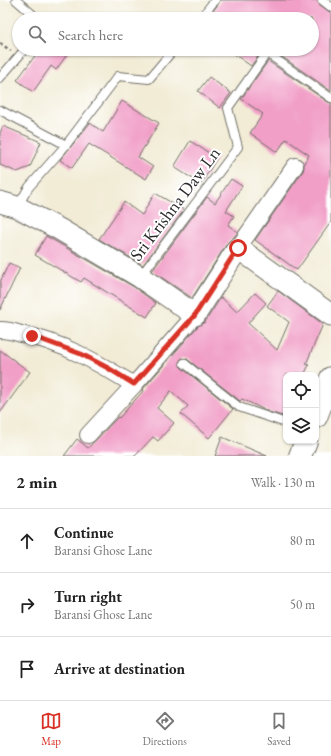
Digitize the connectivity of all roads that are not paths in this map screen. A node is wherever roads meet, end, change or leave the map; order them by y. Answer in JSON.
{"nodes":[{"id":1,"x":16,"y":0,"type":"edge"},
{"id":2,"x":216,"y":0,"type":"edge"},
{"id":3,"x":322,"y":0,"type":"edge"},
{"id":4,"x":331,"y":7,"type":"edge"},
{"id":5,"x":30,"y":12,"type":"edge"},
{"id":6,"x":206,"y":12,"type":"edge"},
{"id":7,"x":19,"y":56,"type":"edge"},
{"id":8,"x":168,"y":56,"type":"edge"},
{"id":9,"x":265,"y":56,"type":"edge"},
{"id":10,"x":271,"y":56,"type":"edge"},
{"id":11,"x":0,"y":78,"type":"edge"},
{"id":12,"x":331,"y":98,"type":"edge"},
{"id":13,"x":0,"y":110,"type":"edge"},
{"id":14,"x":66,"y":145,"type":"junction"},
{"id":15,"x":295,"y":166,"type":"dead end"},
{"id":16,"x":8,"y":205,"type":"edge"},
{"id":17,"x":238,"y":248,"type":"junction"},
{"id":18,"x":140,"y":276,"type":"junction"},
{"id":19,"x":195,"y":315,"type":"junction"},
{"id":20,"x":331,"y":315,"type":"edge"},
{"id":21,"x":0,"y":329,"type":"edge"},
{"id":22,"x":184,"y":363,"type":"dead end"},
{"id":23,"x":331,"y":378,"type":"edge"},
{"id":24,"x":134,"y":384,"type":"junction"},
{"id":25,"x":319,"y":409,"type":"edge"},
{"id":26,"x":283,"y":422,"type":"edge"},
{"id":27,"x":88,"y":435,"type":"dead end"},
{"id":28,"x":305,"y":444,"type":"edge"},
{"id":29,"x":300,"y":456,"type":"edge"}],
"edges":[{"from":1,"to":5,"type":"lane"},
{"from":2,"to":6,"type":"lane"},
{"from":3,"to":4,"type":"lane"},
{"from":7,"to":11,"type":"lane"},
{"from":8,"to":14,"type":"lane"},
{"from":9,"to":18,"type":"lane","name":"Sri Krishna Daw Ln"},
{"from":10,"to":12,"type":"lane","name":"Sri Krishna Daw Ln"},
{"from":13,"to":14,"type":"lane"},
{"from":14,"to":16,"type":"lane"},
{"from":15,"to":17,"type":"street"},
{"from":16,"to":18,"type":"street"},
{"from":17,"to":19,"type":"street"},
{"from":17,"to":20,"type":"street"},
{"from":18,"to":19,"type":"street"},
{"from":19,"to":24,"type":"street"},
{"from":21,"to":24,"type":"street"},
{"from":22,"to":26,"type":"lane"},
{"from":23,"to":25,"type":"main road"},
{"from":24,"to":27,"type":"street"},
{"from":28,"to":29,"type":"main road"}]}
